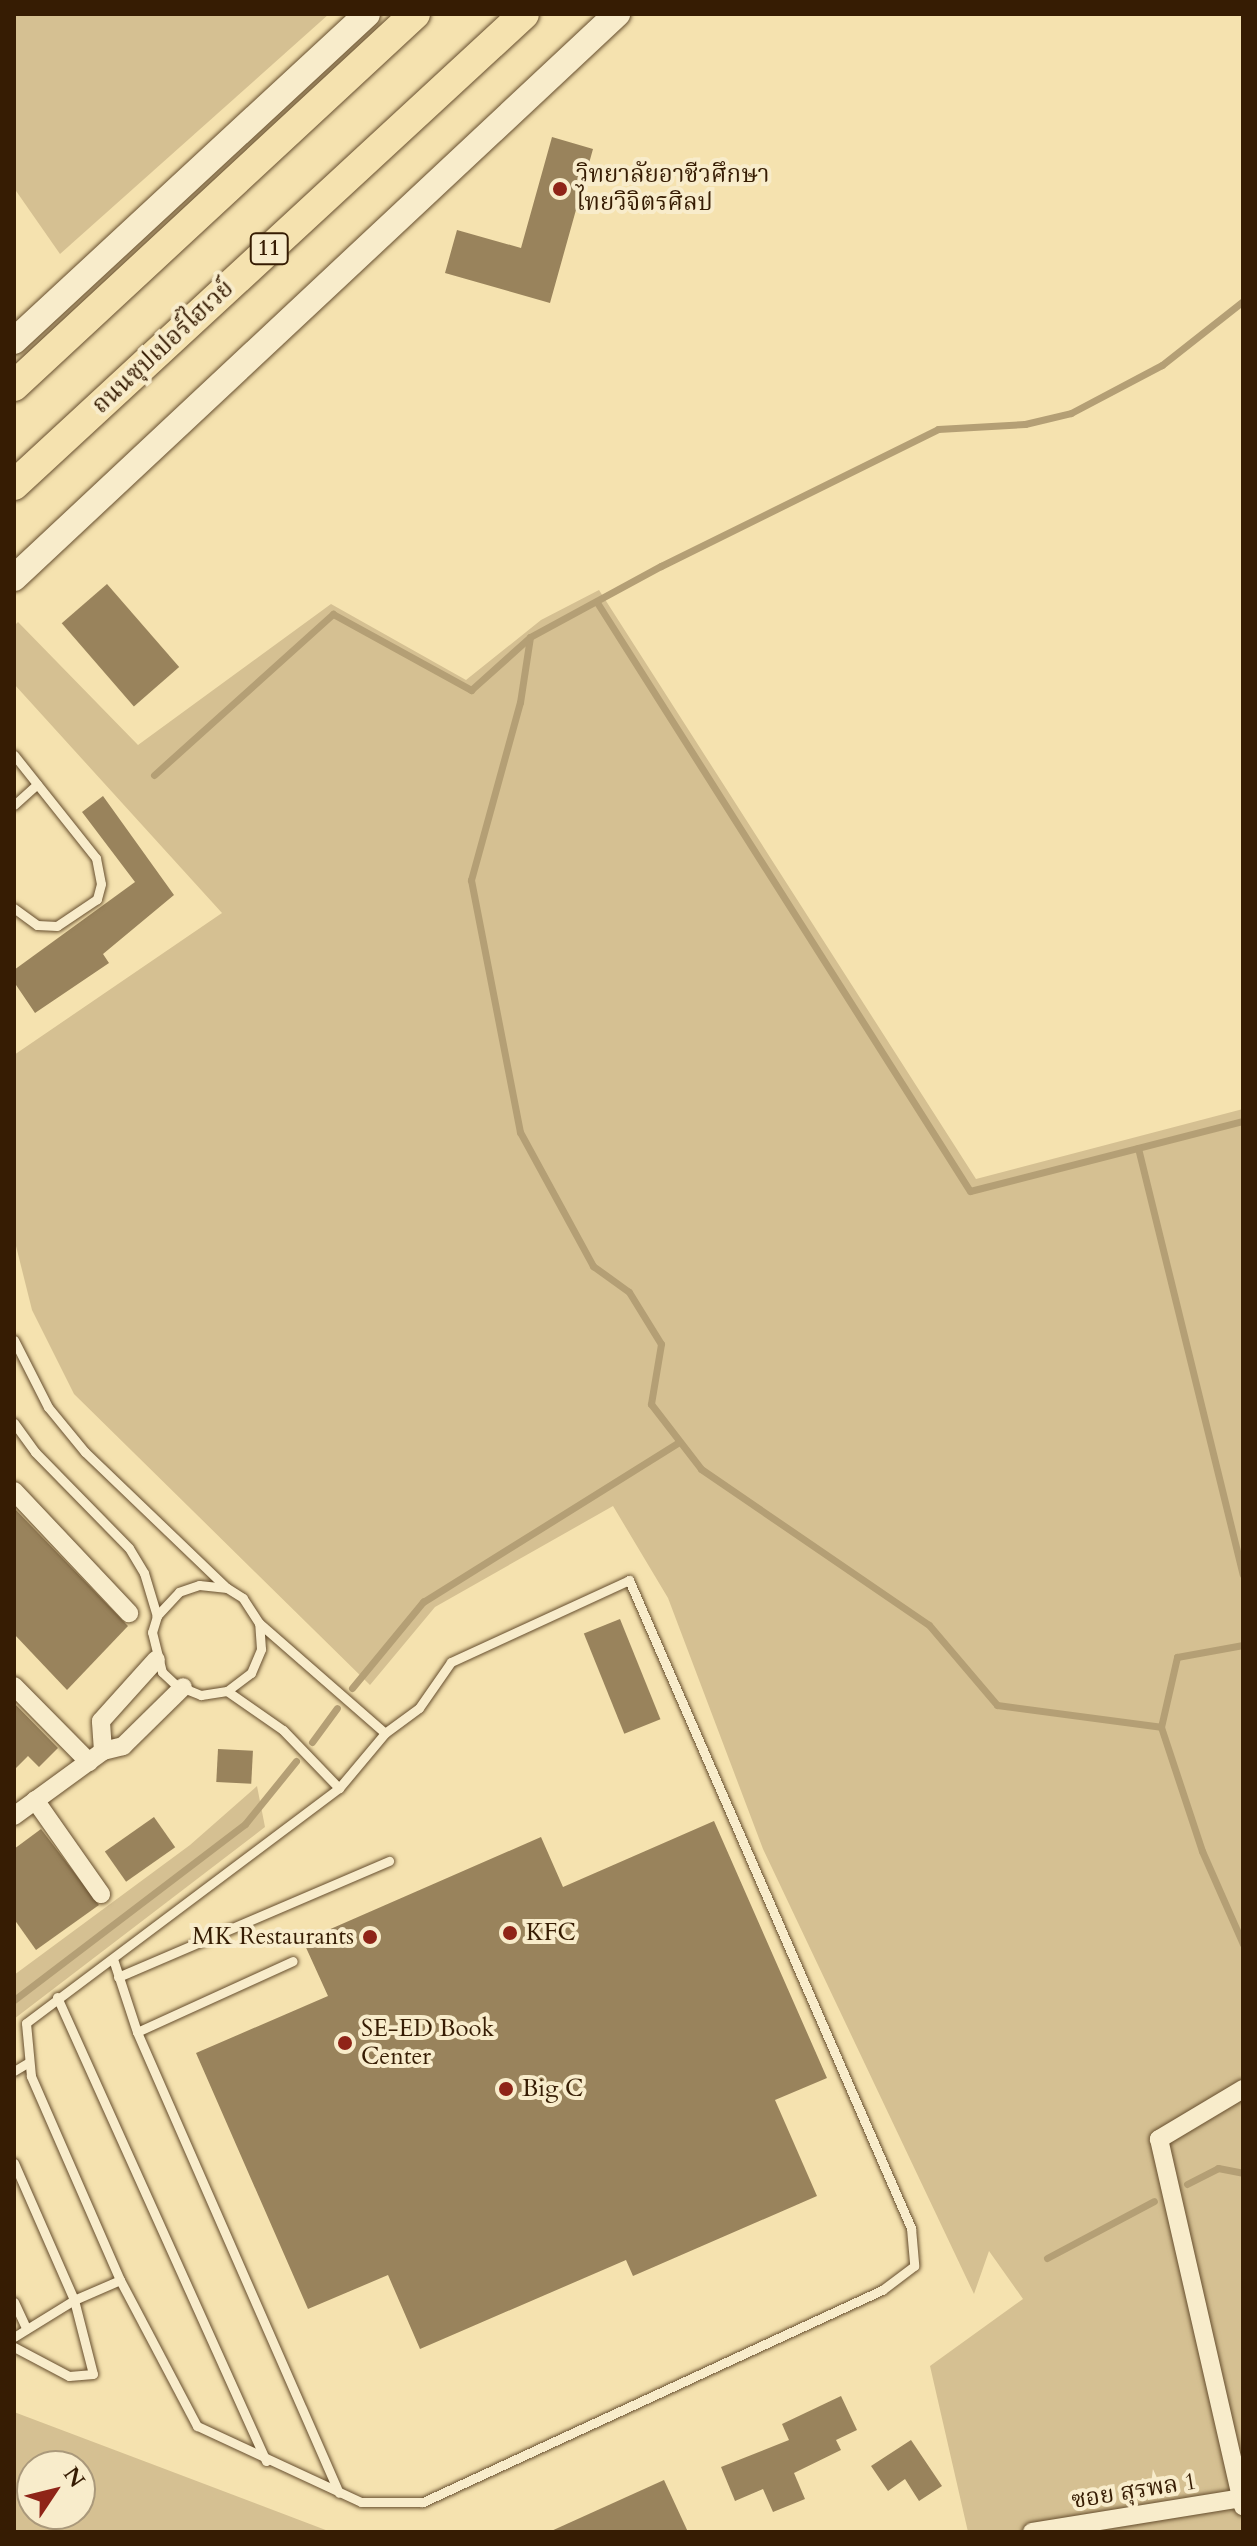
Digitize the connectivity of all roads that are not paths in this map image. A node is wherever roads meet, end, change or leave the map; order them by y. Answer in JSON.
{"nodes":[{"id":1,"x":367,"y":14,"type":"edge"},
{"id":2,"x":415,"y":14,"type":"edge"},
{"id":3,"x":524,"y":14,"type":"edge"},
{"id":4,"x":617,"y":14,"type":"edge"},
{"id":5,"x":14,"y":341,"type":"edge"},
{"id":6,"x":14,"y":386,"type":"edge"},
{"id":7,"x":14,"y":485,"type":"edge"},
{"id":8,"x":14,"y":578,"type":"edge"},
{"id":9,"x":14,"y":755,"type":"edge"},
{"id":10,"x":37,"y":784,"type":"junction"},
{"id":11,"x":14,"y":805,"type":"edge"},
{"id":12,"x":14,"y":908,"type":"edge"},
{"id":13,"x":14,"y":1340,"type":"edge"},
{"id":14,"x":14,"y":1423,"type":"edge"},
{"id":15,"x":14,"y":1491,"type":"edge"},
{"id":16,"x":227,"y":1588,"type":"junction"},
{"id":17,"x":129,"y":1613,"type":"dead end"},
{"id":18,"x":157,"y":1616,"type":"junction"},
{"id":19,"x":259,"y":1623,"type":"junction"},
{"id":20,"x":156,"y":1660,"type":"junction"},
{"id":21,"x":14,"y":1686,"type":"edge"},
{"id":22,"x":183,"y":1687,"type":"junction"},
{"id":23,"x":227,"y":1691,"type":"junction"},
{"id":24,"x":385,"y":1733,"type":"junction"},
{"id":25,"x":96,"y":1756,"type":"junction"},
{"id":26,"x":339,"y":1788,"type":"junction"},
{"id":27,"x":35,"y":1800,"type":"junction"},
{"id":28,"x":14,"y":1816,"type":"edge"},
{"id":29,"x":389,"y":1861,"type":"dead end"},
{"id":30,"x":101,"y":1894,"type":"dead end"},
{"id":31,"x":113,"y":1959,"type":"junction"},
{"id":32,"x":293,"y":1961,"type":"dead end"},
{"id":33,"x":118,"y":1977,"type":"junction"},
{"id":34,"x":57,"y":1997,"type":"junction"},
{"id":35,"x":137,"y":2032,"type":"junction"},
{"id":36,"x":29,"y":2062,"type":"junction"},
{"id":37,"x":14,"y":2071,"type":"edge"},
{"id":38,"x":1243,"y":2089,"type":"edge"},
{"id":39,"x":14,"y":2163,"type":"edge"},
{"id":40,"x":120,"y":2280,"type":"junction"},
{"id":41,"x":74,"y":2300,"type":"junction"},
{"id":42,"x":14,"y":2302,"type":"edge"},
{"id":43,"x":25,"y":2326,"type":"junction"},
{"id":44,"x":14,"y":2337,"type":"edge"},
{"id":45,"x":14,"y":2347,"type":"edge"},
{"id":46,"x":266,"y":2461,"type":"junction"},
{"id":47,"x":339,"y":2493,"type":"junction"},
{"id":48,"x":1242,"y":2501,"type":"edge"},
{"id":49,"x":1032,"y":2532,"type":"edge"}],
"edges":[{"from":1,"to":5,"type":"main road"},
{"from":2,"to":6,"type":"highway"},
{"from":3,"to":7,"type":"highway","name":"ถนนซุปเปอร์ไฮเวย์","number":"11"},
{"from":4,"to":8,"type":"main road"},
{"from":9,"to":10,"type":"lane"},
{"from":10,"to":11,"type":"lane"},
{"from":10,"to":12,"type":"lane"},
{"from":13,"to":16,"type":"lane"},
{"from":14,"to":18,"type":"lane"},
{"from":15,"to":17,"type":"street"},
{"from":16,"to":18,"type":"lane"},
{"from":16,"to":19,"type":"lane"},
{"from":18,"to":20,"type":"lane"},
{"from":19,"to":23,"type":"lane"},
{"from":19,"to":24,"type":"lane"},
{"from":20,"to":22,"type":"lane"},
{"from":20,"to":25,"type":"street"},
{"from":21,"to":25,"type":"street"},
{"from":22,"to":23,"type":"lane"},
{"from":22,"to":25,"type":"street"},
{"from":23,"to":26,"type":"lane"},
{"from":24,"to":26,"type":"lane"},
{"from":24,"to":47,"type":"lane"},
{"from":25,"to":27,"type":"street"},
{"from":26,"to":31,"type":"lane"},
{"from":27,"to":28,"type":"street"},
{"from":27,"to":30,"type":"street"},
{"from":29,"to":33,"type":"lane"},
{"from":31,"to":33,"type":"lane"},
{"from":31,"to":34,"type":"lane"},
{"from":32,"to":35,"type":"lane"},
{"from":33,"to":35,"type":"lane"},
{"from":34,"to":36,"type":"lane"},
{"from":34,"to":46,"type":"lane"},
{"from":35,"to":47,"type":"lane"},
{"from":36,"to":37,"type":"lane"},
{"from":36,"to":40,"type":"lane"},
{"from":38,"to":48,"type":"street"},
{"from":39,"to":41,"type":"lane"},
{"from":40,"to":41,"type":"lane"},
{"from":40,"to":46,"type":"lane"},
{"from":41,"to":43,"type":"lane"},
{"from":41,"to":45,"type":"lane"},
{"from":42,"to":43,"type":"lane"},
{"from":43,"to":44,"type":"lane"},
{"from":46,"to":47,"type":"lane"},
{"from":48,"to":49,"type":"street","name":"ซอย สุรพล 1"}]}
